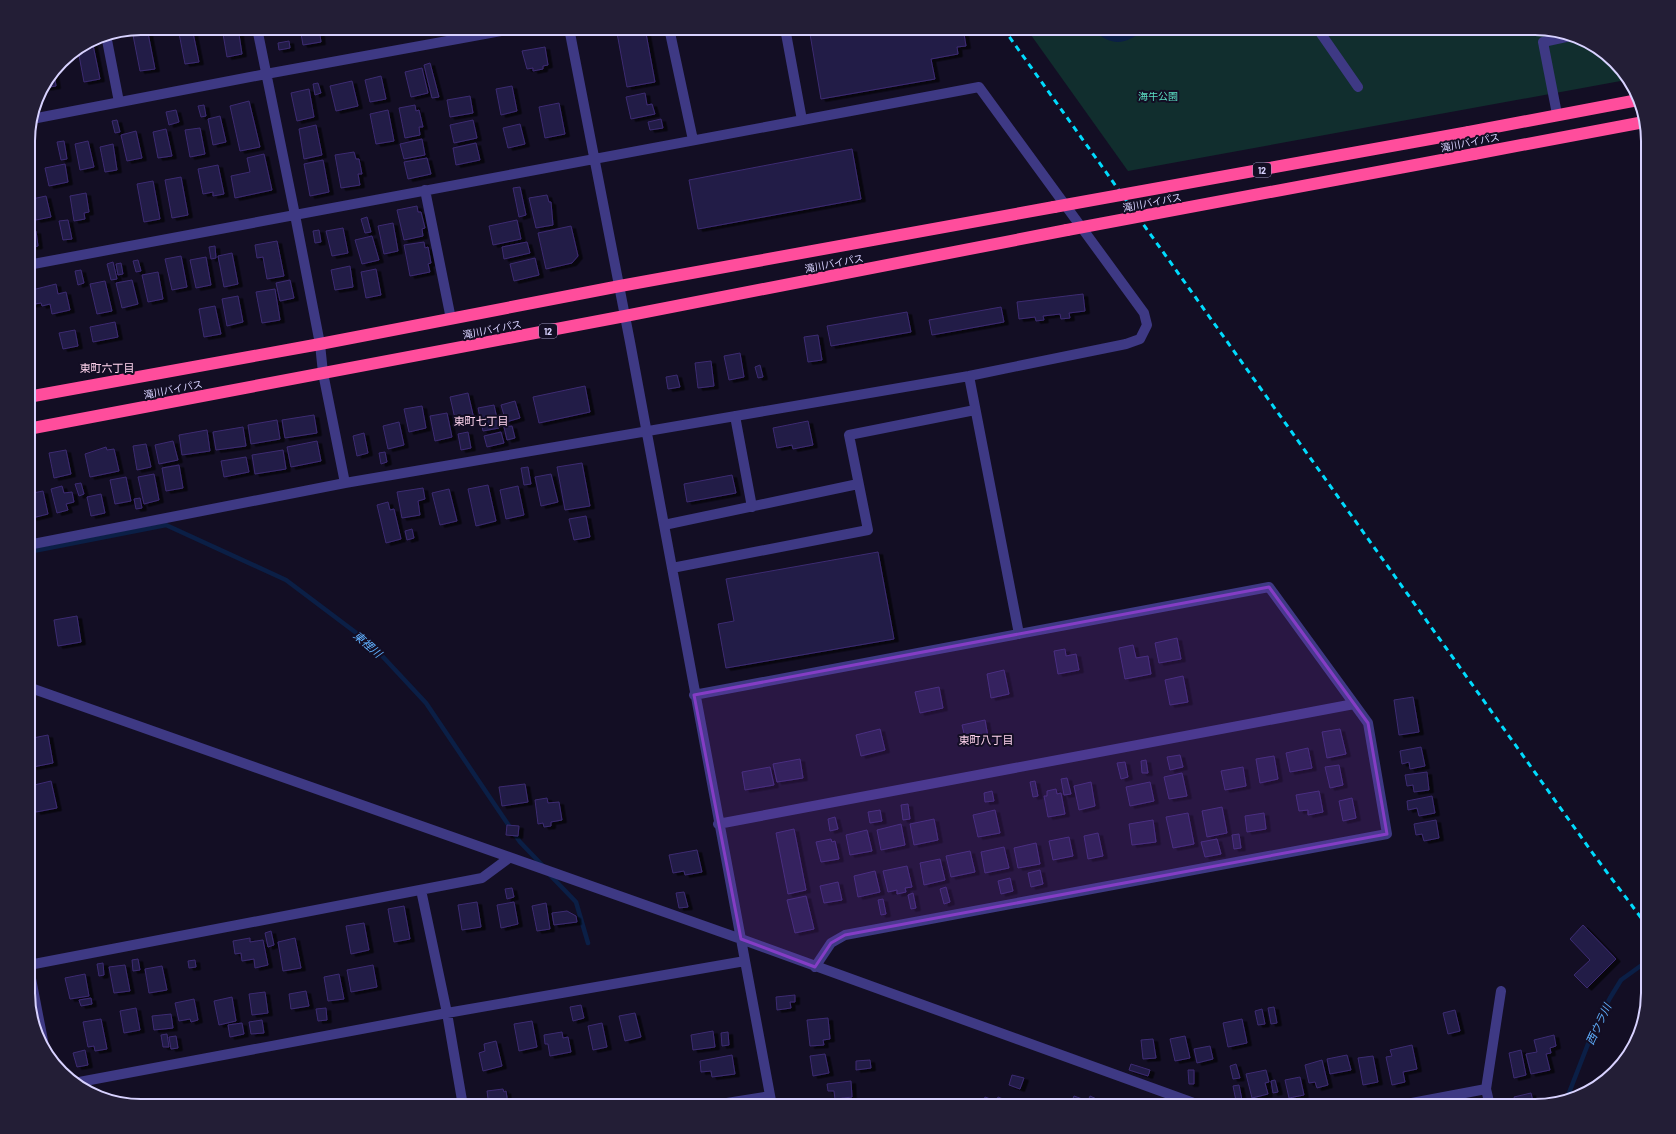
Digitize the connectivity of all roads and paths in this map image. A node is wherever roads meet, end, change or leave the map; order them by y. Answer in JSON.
{"nodes":[{"id":1,"x":258,"y":35,"type":"edge"},
{"id":2,"x":466,"y":35,"type":"edge"},
{"id":3,"x":570,"y":35,"type":"edge"},
{"id":4,"x":670,"y":35,"type":"edge"},
{"id":5,"x":786,"y":35,"type":"edge"},
{"id":6,"x":1322,"y":35,"type":"edge"},
{"id":7,"x":1559,"y":38,"type":"edge"},
{"id":8,"x":107,"y":41,"type":"edge"},
{"id":9,"x":266,"y":74,"type":"junction"},
{"id":10,"x":1358,"y":87,"type":"dead end"},
{"id":11,"x":1633,"y":101,"type":"edge"},
{"id":12,"x":119,"y":102,"type":"junction"},
{"id":13,"x":1557,"y":114,"type":"junction"},
{"id":14,"x":38,"y":118,"type":"edge"},
{"id":15,"x":802,"y":120,"type":"junction"},
{"id":16,"x":1639,"y":123,"type":"edge"},
{"id":17,"x":693,"y":140,"type":"junction"},
{"id":18,"x":595,"y":158,"type":"junction"},
{"id":19,"x":425,"y":190,"type":"junction"},
{"id":20,"x":296,"y":215,"type":"junction"},
{"id":21,"x":35,"y":264,"type":"edge"},
{"id":22,"x":620,"y":286,"type":"junction"},
{"id":23,"x":625,"y":316,"type":"junction"},
{"id":24,"x":451,"y":318,"type":"junction"},
{"id":25,"x":320,"y":344,"type":"junction"},
{"id":26,"x":323,"y":373,"type":"junction"},
{"id":27,"x":969,"y":376,"type":"junction"},
{"id":28,"x":35,"y":396,"type":"edge"},
{"id":29,"x":975,"y":410,"type":"junction"},
{"id":30,"x":735,"y":416,"type":"junction"},
{"id":31,"x":35,"y":428,"type":"edge"},
{"id":32,"x":647,"y":431,"type":"junction"},
{"id":33,"x":345,"y":483,"type":"junction"},
{"id":34,"x":858,"y":484,"type":"junction"},
{"id":35,"x":752,"y":506,"type":"junction"},
{"id":36,"x":664,"y":525,"type":"junction"},
{"id":37,"x":35,"y":544,"type":"edge"},
{"id":38,"x":672,"y":568,"type":"junction"},
{"id":39,"x":1019,"y":634,"type":"junction"},
{"id":40,"x":35,"y":689,"type":"edge"},
{"id":41,"x":694,"y":695,"type":"junction"},
{"id":42,"x":1354,"y":704,"type":"junction"},
{"id":43,"x":718,"y":824,"type":"junction"},
{"id":44,"x":509,"y":858,"type":"junction"},
{"id":45,"x":421,"y":890,"type":"junction"},
{"id":46,"x":741,"y":939,"type":"junction"},
{"id":47,"x":745,"y":961,"type":"junction"},
{"id":48,"x":35,"y":963,"type":"edge"},
{"id":49,"x":815,"y":967,"type":"junction"},
{"id":50,"x":1501,"y":991,"type":"dead end"},
{"id":51,"x":35,"y":1000,"type":"edge"},
{"id":52,"x":447,"y":1013,"type":"junction"},
{"id":53,"x":38,"y":1017,"type":"edge"},
{"id":54,"x":83,"y":1081,"type":"edge"},
{"id":55,"x":1486,"y":1089,"type":"junction"},
{"id":56,"x":462,"y":1099,"type":"edge"},
{"id":57,"x":771,"y":1099,"type":"edge"},
{"id":58,"x":1183,"y":1099,"type":"edge"},
{"id":59,"x":1433,"y":1099,"type":"edge"},
{"id":60,"x":1488,"y":1099,"type":"edge"}],
"edges":[{"from":1,"to":9,"type":"street"},
{"from":2,"to":9,"type":"street"},
{"from":3,"to":18,"type":"street"},
{"from":4,"to":17,"type":"street"},
{"from":5,"to":15,"type":"street"},
{"from":6,"to":10,"type":"street"},
{"from":7,"to":13,"type":"street"},
{"from":8,"to":12,"type":"street"},
{"from":9,"to":12,"type":"street"},
{"from":9,"to":20,"type":"street"},
{"from":11,"to":13,"type":"highway","name":"滝川バイパス","number":"12"},
{"from":12,"to":14,"type":"street"},
{"from":13,"to":22,"type":"highway","name":"滝川バイパス","number":"12","bridge":true},
{"from":15,"to":17,"type":"street"},
{"from":15,"to":27,"type":"street"},
{"from":16,"to":23,"type":"highway","name":"滝川バイパス","number":"12","bridge":true},
{"from":17,"to":18,"type":"street"},
{"from":18,"to":19,"type":"street"},
{"from":18,"to":22,"type":"street"},
{"from":19,"to":20,"type":"street"},
{"from":19,"to":24,"type":"street"},
{"from":20,"to":21,"type":"street"},
{"from":20,"to":25,"type":"street"},
{"from":22,"to":23,"type":"street"},
{"from":22,"to":24,"type":"highway","name":"滝川バイパス","number":"12"},
{"from":23,"to":26,"type":"highway","name":"滝川バイパス","number":"12"},
{"from":23,"to":32,"type":"street"},
{"from":24,"to":25,"type":"highway","name":"滝川バイパス","number":"12"},
{"from":25,"to":26,"type":"street"},
{"from":25,"to":28,"type":"highway","name":"滝川バイパス","number":"12"},
{"from":26,"to":31,"type":"highway","name":"滝川バイパス","number":"12"},
{"from":26,"to":33,"type":"street"},
{"from":27,"to":29,"type":"street"},
{"from":27,"to":30,"type":"street"},
{"from":29,"to":34,"type":"street"},
{"from":29,"to":39,"type":"street"},
{"from":30,"to":32,"type":"street"},
{"from":30,"to":35,"type":"street"},
{"from":32,"to":33,"type":"street"},
{"from":32,"to":36,"type":"street"},
{"from":33,"to":37,"type":"street"},
{"from":34,"to":35,"type":"street"},
{"from":34,"to":38,"type":"street"},
{"from":35,"to":36,"type":"street"},
{"from":36,"to":38,"type":"street"},
{"from":38,"to":41,"type":"street"},
{"from":39,"to":41,"type":"street"},
{"from":39,"to":42,"type":"street"},
{"from":40,"to":44,"type":"street"},
{"from":41,"to":43,"type":"street"},
{"from":42,"to":43,"type":"street"},
{"from":42,"to":49,"type":"street"},
{"from":43,"to":46,"type":"street"},
{"from":44,"to":45,"type":"street"},
{"from":44,"to":46,"type":"street"},
{"from":45,"to":48,"type":"street"},
{"from":45,"to":52,"type":"street"},
{"from":46,"to":47,"type":"street"},
{"from":46,"to":49,"type":"street"},
{"from":47,"to":52,"type":"street"},
{"from":47,"to":57,"type":"street"},
{"from":49,"to":58,"type":"street"},
{"from":50,"to":55,"type":"street"},
{"from":51,"to":53,"type":"street"},
{"from":52,"to":54,"type":"street"},
{"from":52,"to":56,"type":"street"},
{"from":55,"to":59,"type":"street"},
{"from":55,"to":60,"type":"street"}]}
